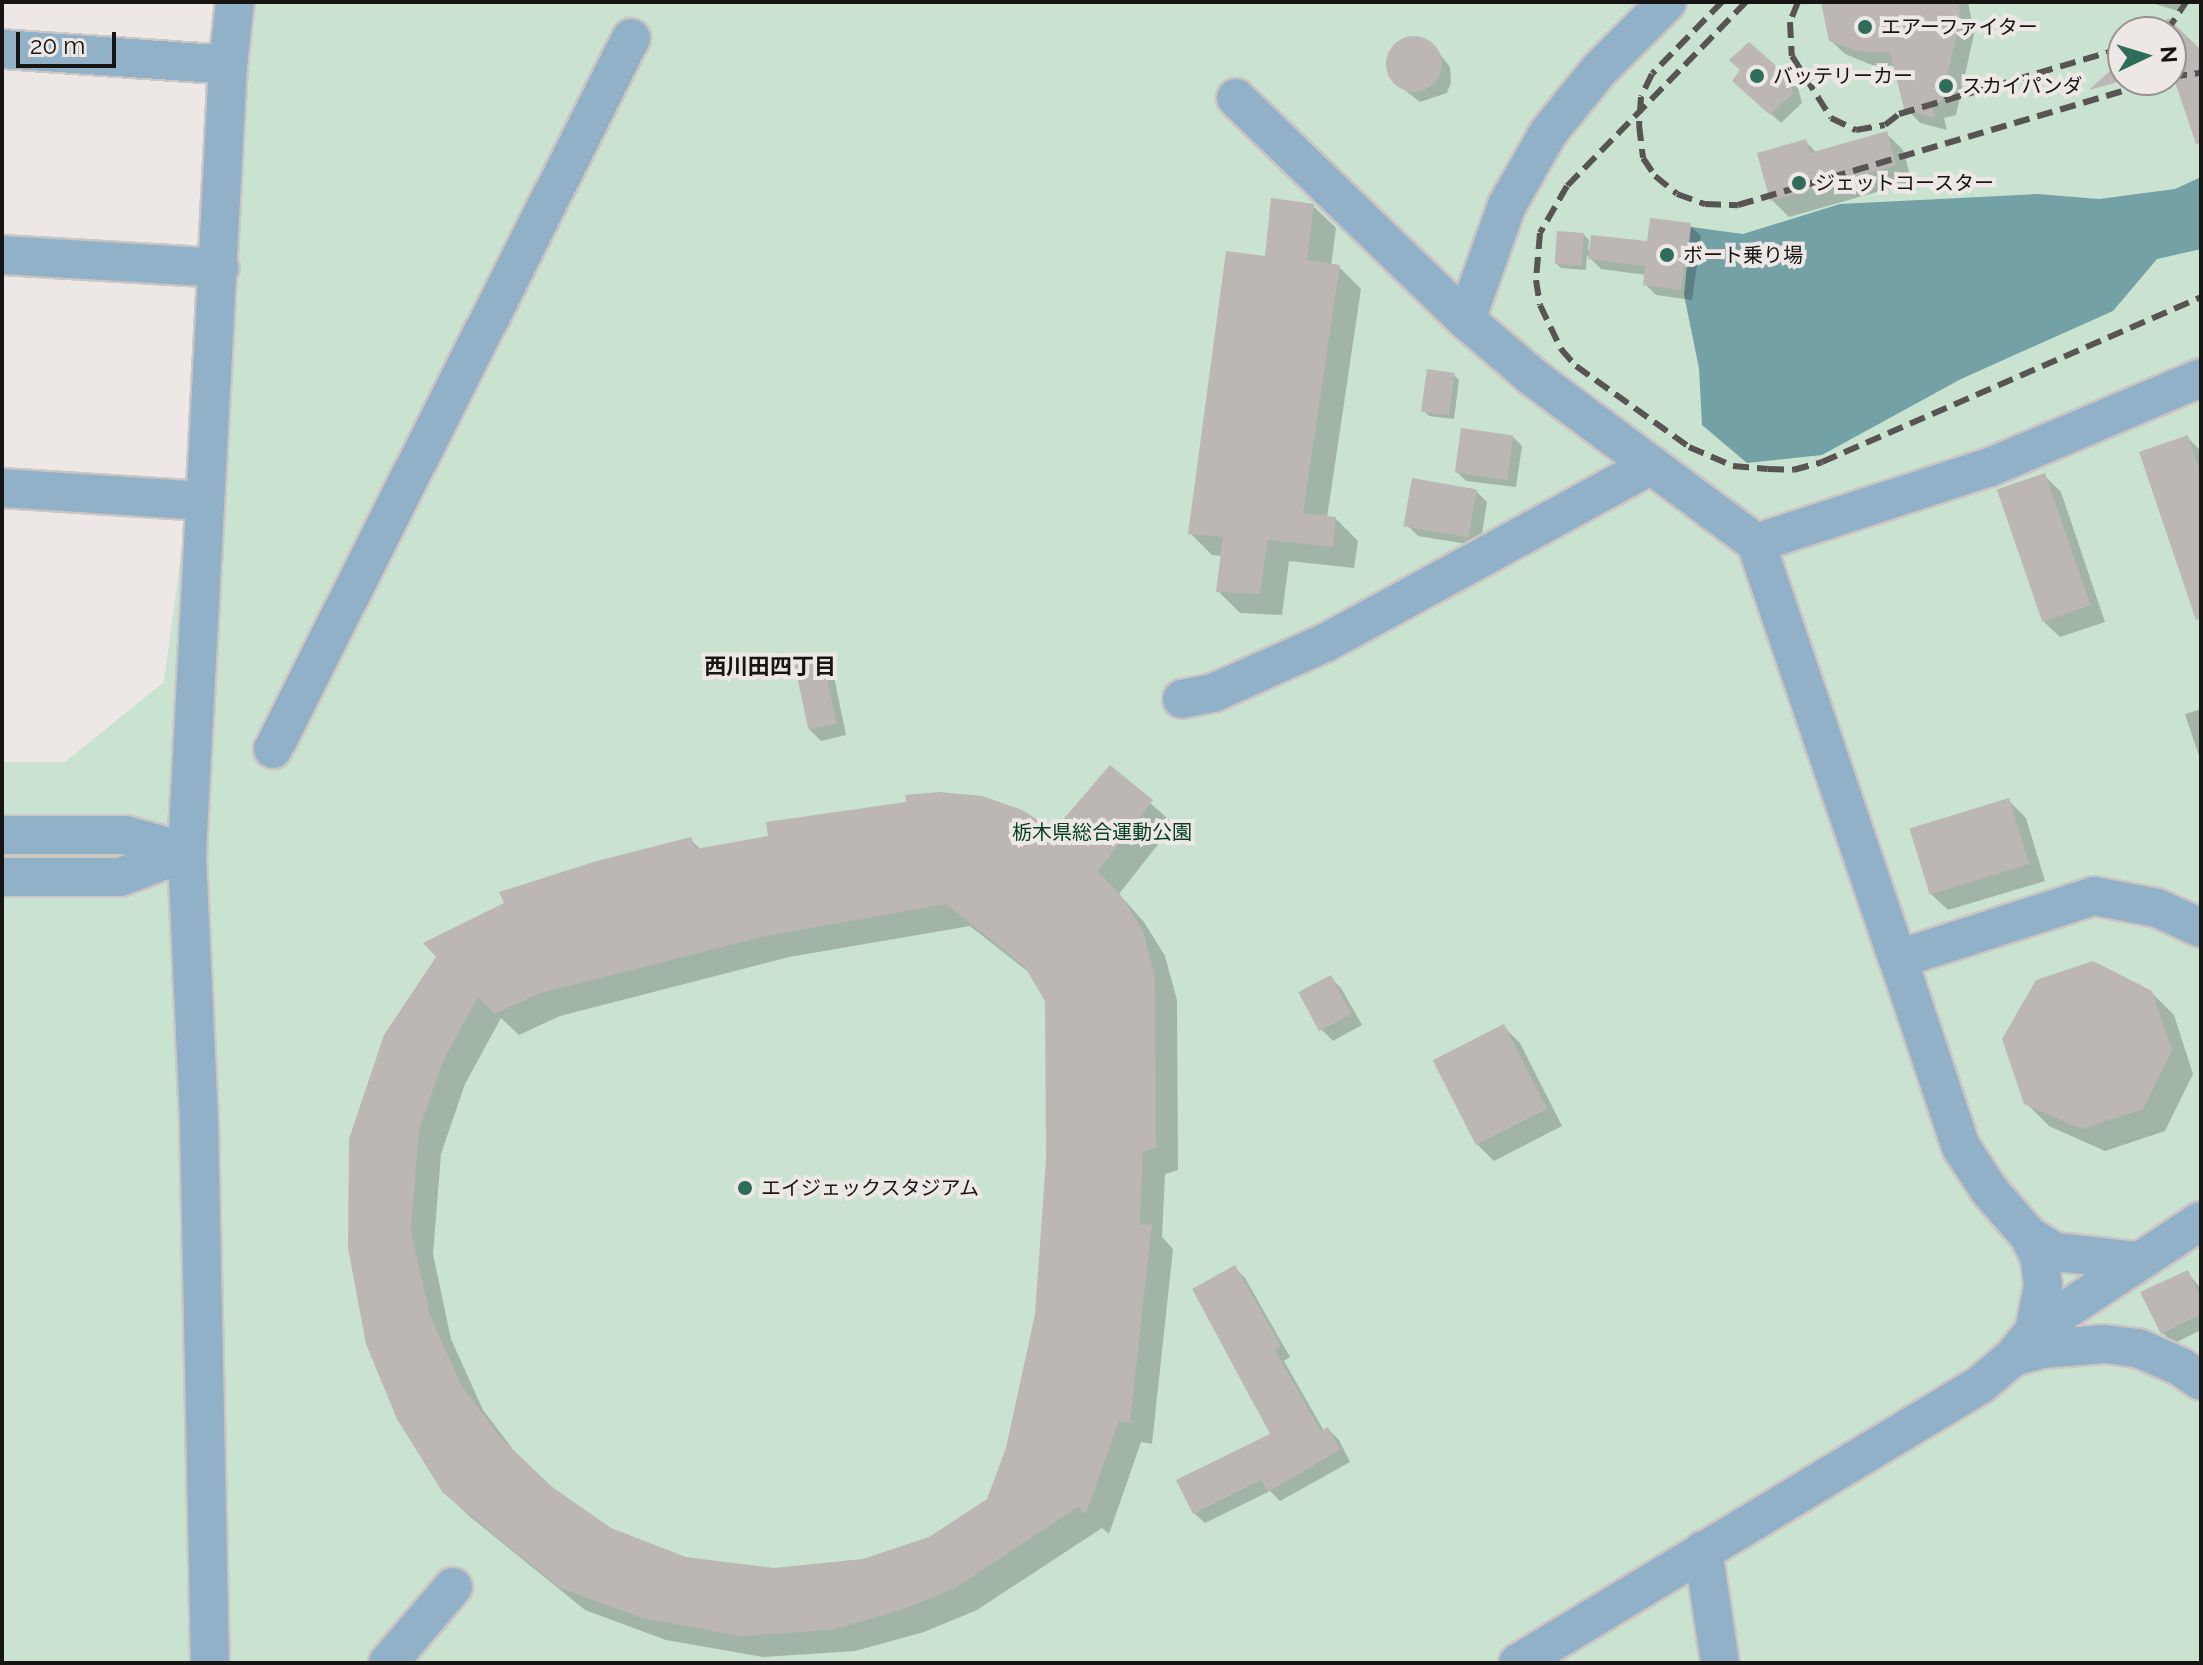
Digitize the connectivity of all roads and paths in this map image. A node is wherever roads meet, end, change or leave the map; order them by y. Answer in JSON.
{"nodes":[{"id":1,"x":235,"y":2,"type":"edge"},
{"id":2,"x":1667,"y":2,"type":"edge"},
{"id":3,"x":631,"y":38,"type":"dead end"},
{"id":4,"x":2,"y":49,"type":"edge"},
{"id":5,"x":228,"y":65,"type":"junction"},
{"id":6,"x":1236,"y":98,"type":"dead end"},
{"id":7,"x":2,"y":255,"type":"edge"},
{"id":8,"x":220,"y":268,"type":"junction"},
{"id":9,"x":1466,"y":320,"type":"junction"},
{"id":10,"x":2201,"y":378,"type":"edge"},
{"id":11,"x":1652,"y":465,"type":"junction"},
{"id":12,"x":2,"y":488,"type":"edge"},
{"id":13,"x":205,"y":501,"type":"junction"},
{"id":14,"x":1756,"y":543,"type":"junction"},
{"id":15,"x":1182,"y":699,"type":"dead end"},
{"id":16,"x":273,"y":749,"type":"dead end"},
{"id":17,"x":2,"y":835,"type":"edge"},
{"id":18,"x":187,"y":852,"type":"junction"},
{"id":19,"x":2,"y":877,"type":"edge"},
{"id":20,"x":2201,"y":928,"type":"edge"},
{"id":21,"x":1898,"y":959,"type":"junction"},
{"id":22,"x":2201,"y":1221,"type":"edge"},
{"id":23,"x":2029,"y":1236,"type":"junction"},
{"id":24,"x":2137,"y":1261,"type":"junction"},
{"id":25,"x":2023,"y":1344,"type":"junction"},
{"id":26,"x":2201,"y":1381,"type":"edge"},
{"id":27,"x":1703,"y":1550,"type":"junction"},
{"id":28,"x":453,"y":1587,"type":"dead end"},
{"id":29,"x":210,"y":1663,"type":"edge"},
{"id":30,"x":388,"y":1663,"type":"edge"},
{"id":31,"x":1518,"y":1663,"type":"edge"},
{"id":32,"x":1720,"y":1663,"type":"edge"}],
"edges":[{"from":1,"to":5,"type":"street"},
{"from":2,"to":9,"type":"street"},
{"from":3,"to":16,"type":"street"},
{"from":4,"to":5,"type":"street"},
{"from":5,"to":8,"type":"street"},
{"from":6,"to":9,"type":"street"},
{"from":7,"to":8,"type":"street"},
{"from":8,"to":13,"type":"street"},
{"from":9,"to":11,"type":"street"},
{"from":10,"to":14,"type":"street"},
{"from":11,"to":14,"type":"street"},
{"from":11,"to":15,"type":"street"},
{"from":12,"to":13,"type":"street"},
{"from":13,"to":18,"type":"street"},
{"from":14,"to":21,"type":"street"},
{"from":17,"to":18,"type":"street"},
{"from":18,"to":19,"type":"street"},
{"from":18,"to":29,"type":"street"},
{"from":20,"to":21,"type":"street"},
{"from":21,"to":23,"type":"street"},
{"from":22,"to":24,"type":"street"},
{"from":23,"to":24,"type":"street"},
{"from":23,"to":25,"type":"street"},
{"from":24,"to":25,"type":"street"},
{"from":25,"to":26,"type":"street"},
{"from":25,"to":27,"type":"street"},
{"from":27,"to":31,"type":"street"},
{"from":27,"to":32,"type":"street"},
{"from":28,"to":30,"type":"street"}]}
